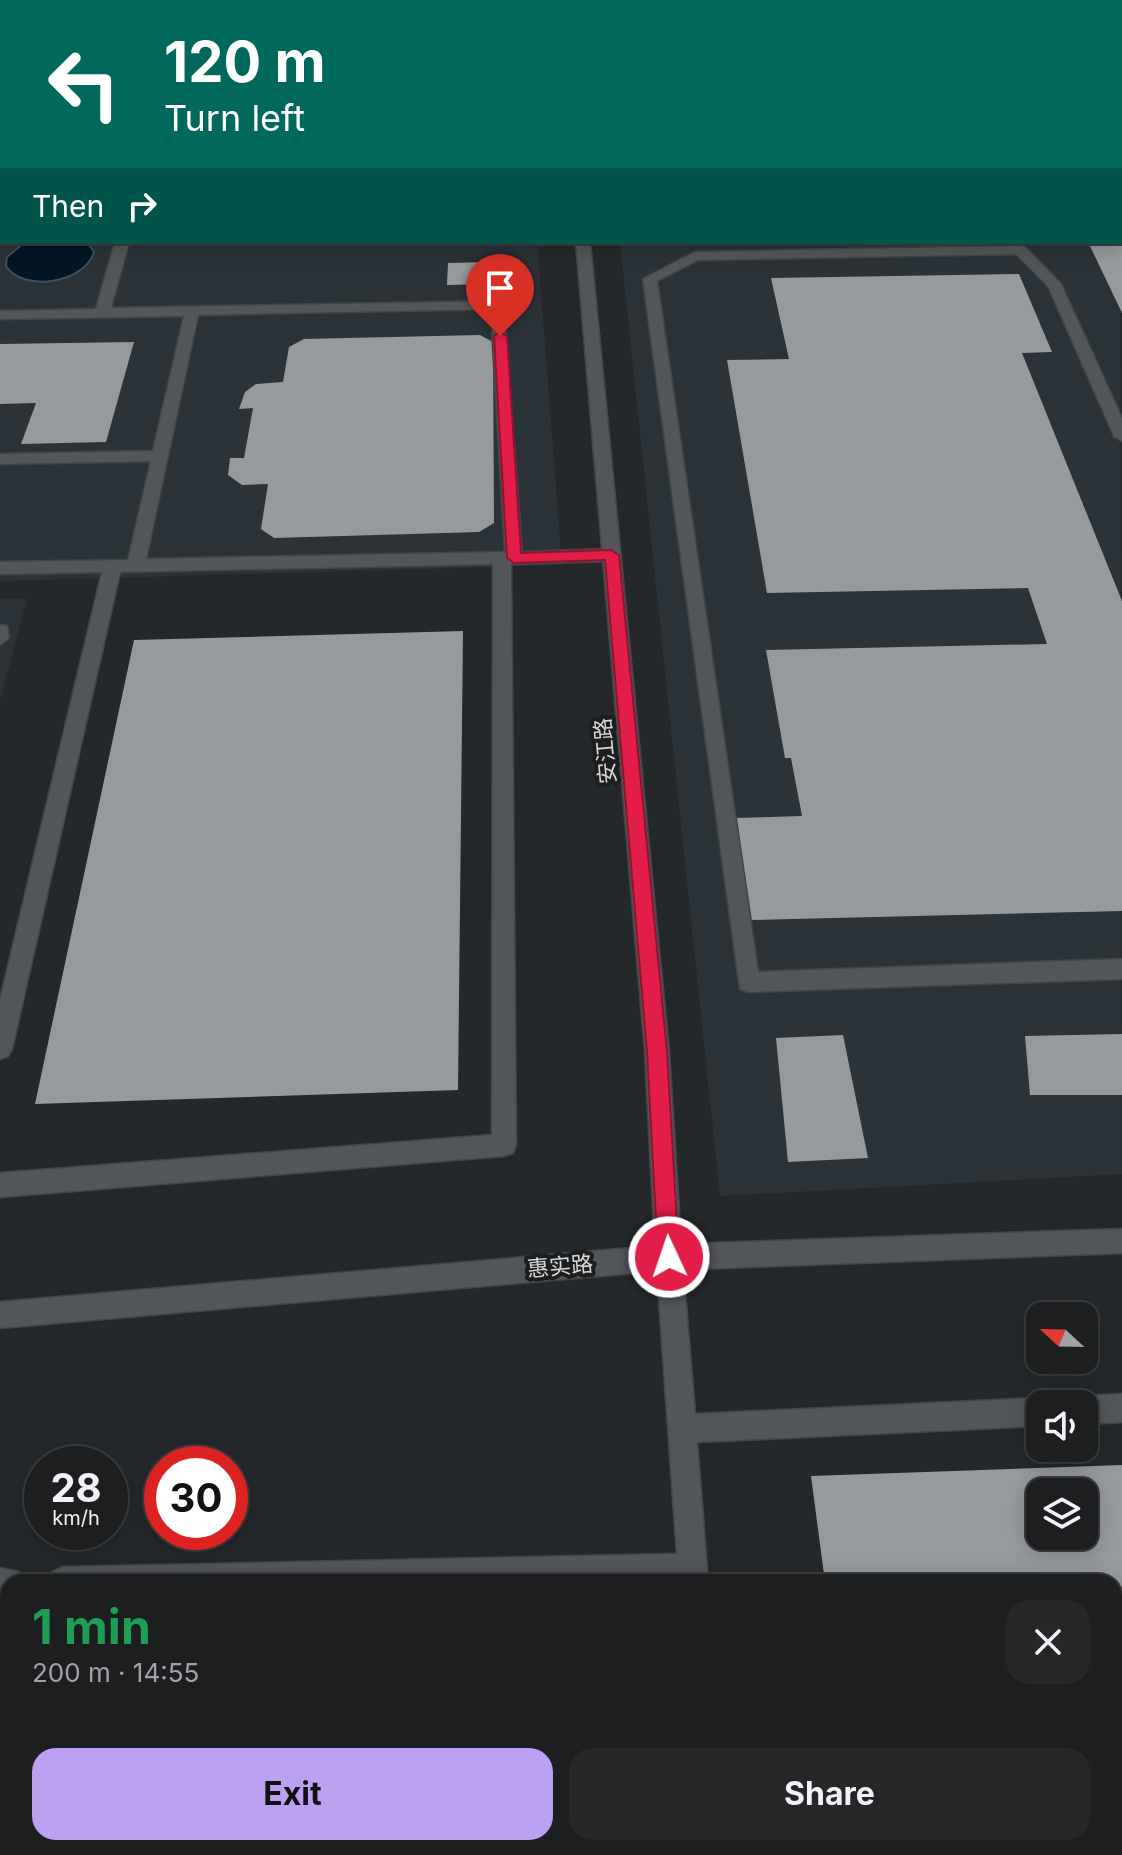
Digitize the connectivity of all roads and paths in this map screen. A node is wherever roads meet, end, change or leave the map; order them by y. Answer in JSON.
{"nodes":[{"id":1,"x":121,"y":244,"type":"edge"},
{"id":2,"x":583,"y":244,"type":"edge"},
{"id":3,"x":922,"y":247,"type":"edge"},
{"id":4,"x":192,"y":311,"type":"junction"},
{"id":5,"x":102,"y":313,"type":"junction"},
{"id":6,"x":0,"y":315,"type":"edge"},
{"id":7,"x":1122,"y":436,"type":"edge"},
{"id":8,"x":161,"y":456,"type":"junction"},
{"id":9,"x":0,"y":459,"type":"edge"},
{"id":10,"x":611,"y":555,"type":"junction"},
{"id":11,"x":508,"y":558,"type":"junction"},
{"id":12,"x":136,"y":565,"type":"junction"},
{"id":13,"x":112,"y":566,"type":"junction"},
{"id":14,"x":0,"y":568,"type":"edge"},
{"id":15,"x":0,"y":631,"type":"edge"},
{"id":16,"x":0,"y":638,"type":"edge"},
{"id":17,"x":1122,"y":969,"type":"edge"},
{"id":18,"x":0,"y":1049,"type":"edge"},
{"id":19,"x":0,"y":1185,"type":"edge"},
{"id":20,"x":1122,"y":1241,"type":"edge"},
{"id":21,"x":669,"y":1257,"type":"junction"},
{"id":22,"x":0,"y":1315,"type":"edge"},
{"id":23,"x":1122,"y":1408,"type":"edge"},
{"id":24,"x":1098,"y":1409,"type":"edge"},
{"id":25,"x":1026,"y":1413,"type":"edge"},
{"id":26,"x":683,"y":1429,"type":"junction"},
{"id":27,"x":694,"y":1574,"type":"edge"}],
"edges":[{"from":1,"to":5,"type":"street"},
{"from":2,"to":10,"type":"street","name":"安江路"},
{"from":3,"to":7,"type":"street"},
{"from":3,"to":17,"type":"street"},
{"from":4,"to":5,"type":"street"},
{"from":4,"to":8,"type":"street"},
{"from":4,"to":11,"type":"street"},
{"from":5,"to":6,"type":"street"},
{"from":8,"to":9,"type":"street"},
{"from":8,"to":12,"type":"street"},
{"from":10,"to":11,"type":"street"},
{"from":10,"to":21,"type":"street","name":"安江路"},
{"from":11,"to":12,"type":"street"},
{"from":11,"to":19,"type":"street"},
{"from":12,"to":13,"type":"street"},
{"from":13,"to":14,"type":"street"},
{"from":13,"to":18,"type":"street"},
{"from":15,"to":16,"type":"street"},
{"from":20,"to":21,"type":"street","name":"惠实路"},
{"from":21,"to":22,"type":"street","name":"惠实路"},
{"from":21,"to":26,"type":"street","name":"安江路"},
{"from":23,"to":24,"type":"street"},
{"from":25,"to":26,"type":"street"},
{"from":26,"to":27,"type":"street","name":"安江路"}]}
